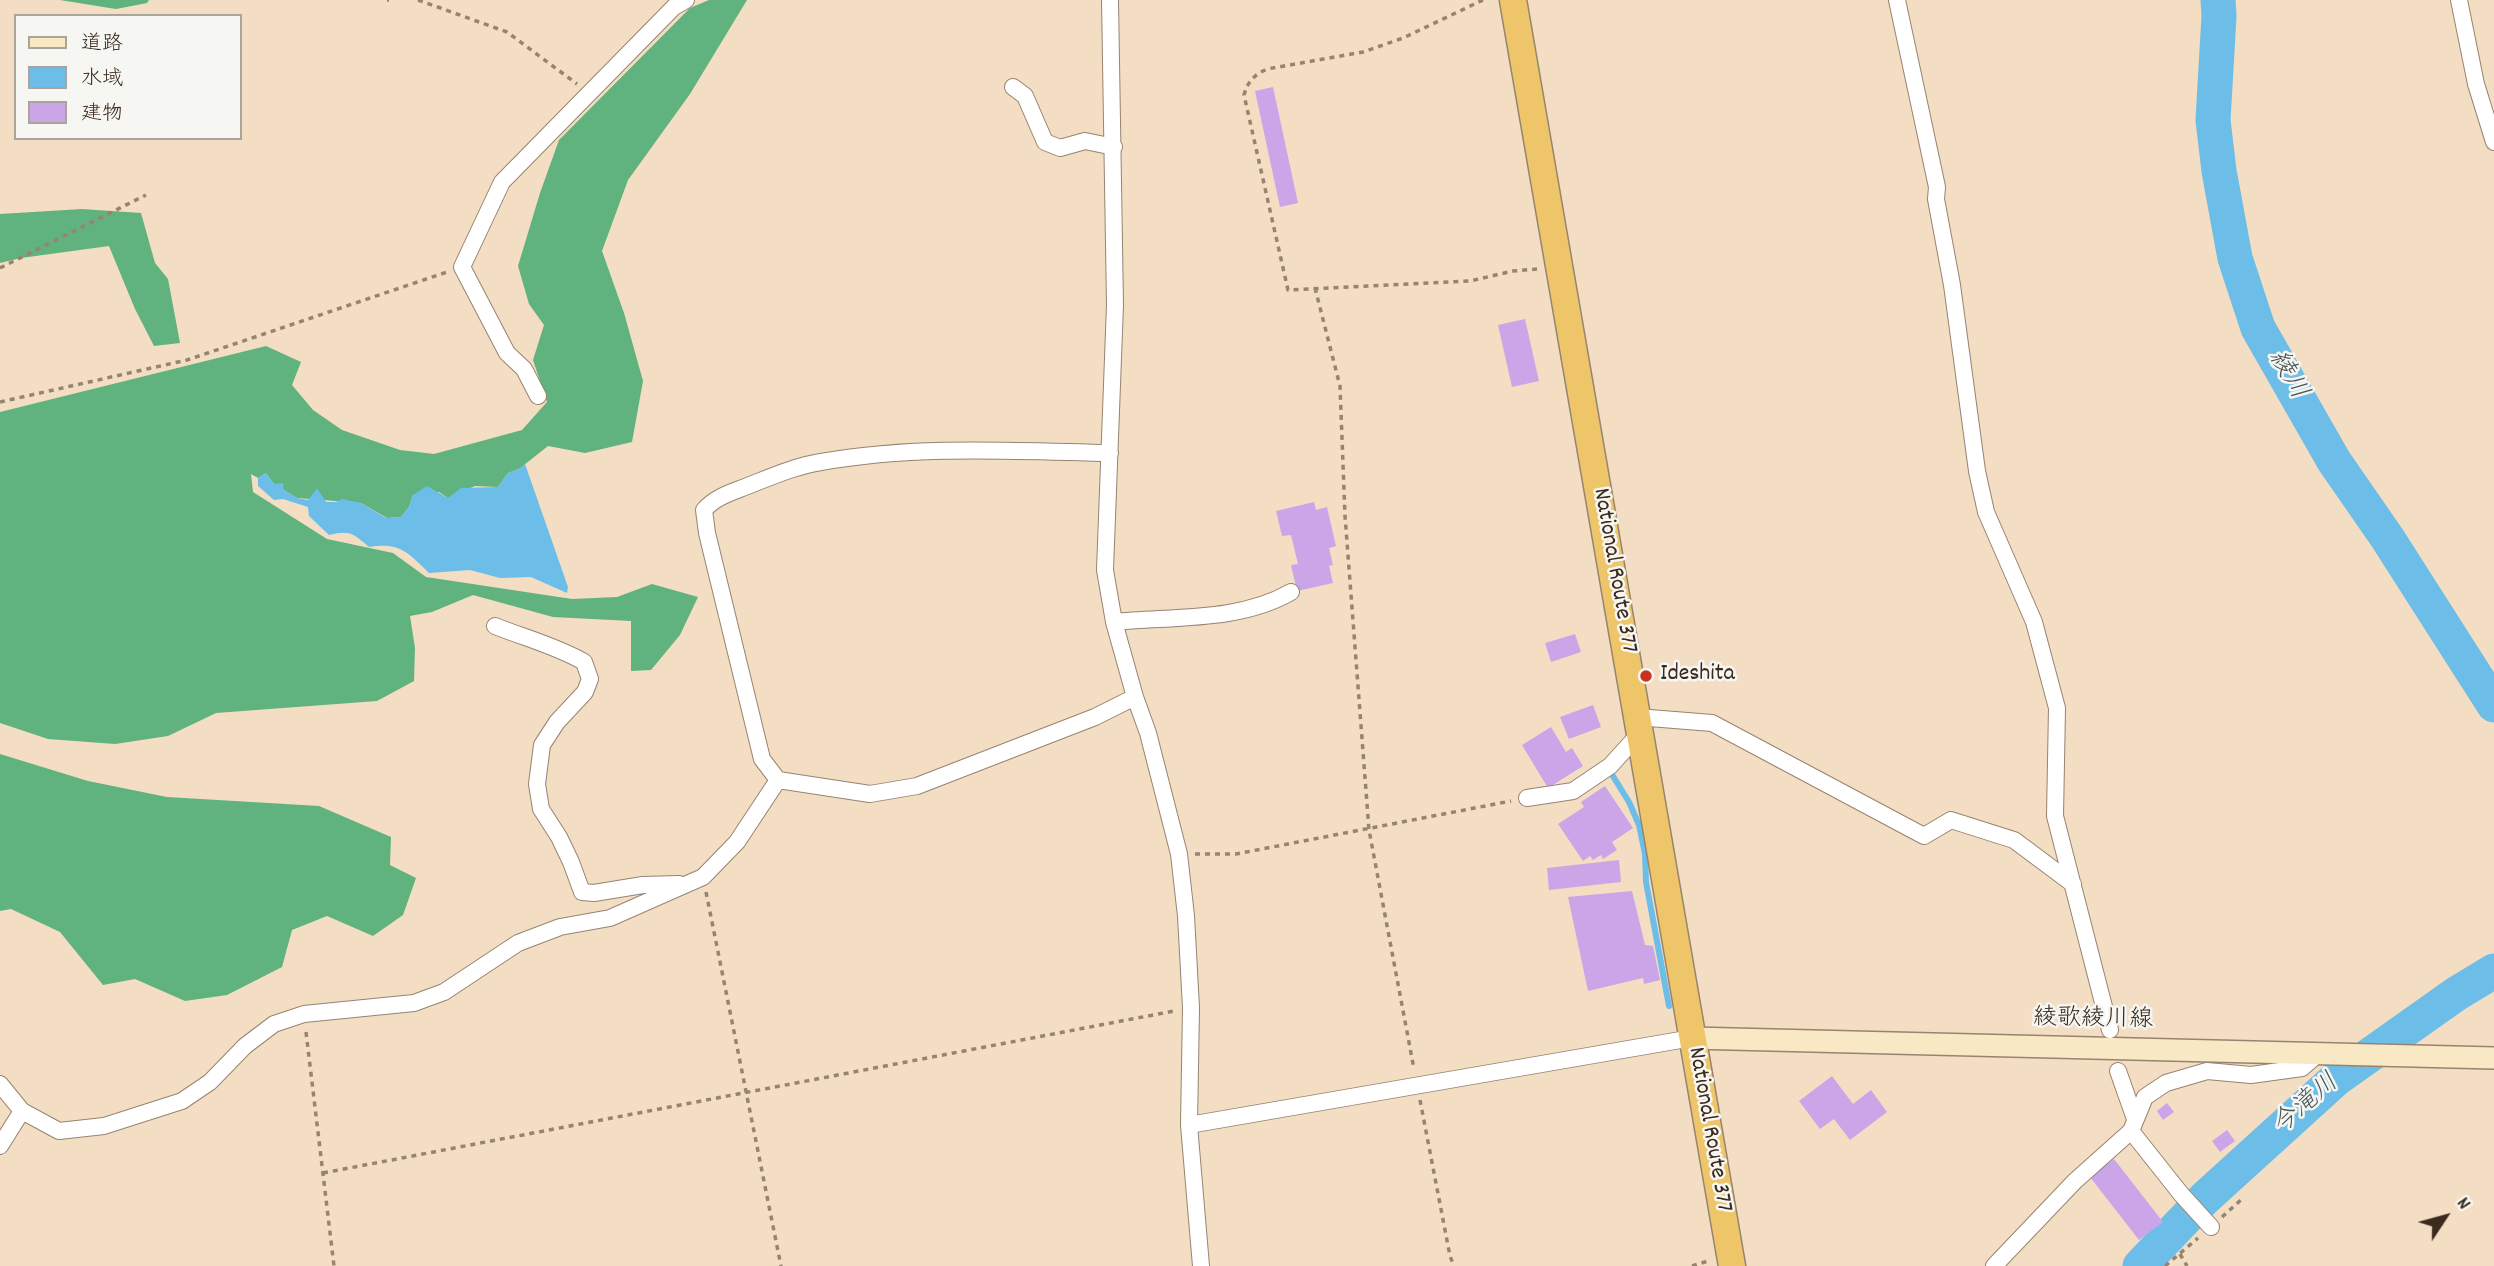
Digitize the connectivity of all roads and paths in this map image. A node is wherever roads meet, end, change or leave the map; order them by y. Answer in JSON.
{"nodes":[{"id":1,"x":418,"y":0,"type":"edge"},
{"id":2,"x":686,"y":0,"type":"edge"},
{"id":3,"x":1110,"y":0,"type":"edge"},
{"id":4,"x":1483,"y":0,"type":"edge"},
{"id":5,"x":1513,"y":0,"type":"edge"},
{"id":6,"x":1897,"y":0,"type":"edge"},
{"id":7,"x":2459,"y":0,"type":"edge"},
{"id":8,"x":1013,"y":87,"type":"dead end"},
{"id":9,"x":590,"y":93,"type":"junction"},
{"id":10,"x":2494,"y":142,"type":"edge"},
{"id":11,"x":1114,"y":147,"type":"junction"},
{"id":12,"x":146,"y":195,"type":"dead end"},
{"id":13,"x":462,"y":267,"type":"junction"},
{"id":14,"x":1560,"y":267,"type":"junction"},
{"id":15,"x":0,"y":268,"type":"edge"},
{"id":16,"x":1315,"y":289,"type":"junction"},
{"id":17,"x":538,"y":396,"type":"dead end"},
{"id":18,"x":0,"y":402,"type":"edge"},
{"id":19,"x":1110,"y":453,"type":"junction"},
{"id":20,"x":1291,"y":592,"type":"dead end"},
{"id":21,"x":1114,"y":622,"type":"junction"},
{"id":22,"x":495,"y":626,"type":"dead end"},
{"id":23,"x":1135,"y":697,"type":"junction"},
{"id":24,"x":1639,"y":725,"type":"junction"},
{"id":25,"x":778,"y":780,"type":"junction"},
{"id":26,"x":1527,"y":798,"type":"joint"},
{"id":27,"x":1369,"y":830,"type":"junction"},
{"id":28,"x":1179,"y":854,"type":"junction"},
{"id":29,"x":703,"y":877,"type":"junction"},
{"id":30,"x":686,"y":884,"type":"junction"},
{"id":31,"x":2073,"y":884,"type":"junction"},
{"id":32,"x":1191,"y":1008,"type":"junction"},
{"id":33,"x":304,"y":1014,"type":"junction"},
{"id":34,"x":2110,"y":1030,"type":"dead end"},
{"id":35,"x":1692,"y":1038,"type":"junction"},
{"id":36,"x":2326,"y":1053,"type":"junction"},
{"id":37,"x":2494,"y":1059,"type":"edge"},
{"id":38,"x":2118,"y":1071,"type":"dead end"},
{"id":39,"x":0,"y":1084,"type":"edge"},
{"id":40,"x":1417,"y":1085,"type":"junction"},
{"id":41,"x":747,"y":1093,"type":"junction"},
{"id":42,"x":22,"y":1111,"type":"junction"},
{"id":43,"x":1189,"y":1125,"type":"junction"},
{"id":44,"x":2133,"y":1125,"type":"junction"},
{"id":45,"x":0,"y":1146,"type":"edge"},
{"id":46,"x":323,"y":1173,"type":"junction"},
{"id":47,"x":2211,"y":1227,"type":"dead end"},
{"id":48,"x":2180,"y":1254,"type":"dead end"},
{"id":49,"x":334,"y":1266,"type":"edge"},
{"id":50,"x":781,"y":1266,"type":"edge"},
{"id":51,"x":1201,"y":1266,"type":"edge"},
{"id":52,"x":1454,"y":1266,"type":"edge"},
{"id":53,"x":1732,"y":1266,"type":"edge"},
{"id":54,"x":1994,"y":1266,"type":"edge"},
{"id":55,"x":2188,"y":1266,"type":"edge"}],
"edges":[{"from":1,"to":9,"type":"path"},
{"from":2,"to":9,"type":"street"},
{"from":3,"to":11,"type":"street"},
{"from":4,"to":16,"type":"path"},
{"from":5,"to":14,"type":"highway","name":"National Route 377"},
{"from":6,"to":31,"type":"street"},
{"from":7,"to":10,"type":"street"},
{"from":8,"to":11,"type":"street"},
{"from":9,"to":13,"type":"street"},
{"from":11,"to":19,"type":"street"},
{"from":12,"to":15,"type":"path"},
{"from":13,"to":17,"type":"street"},
{"from":13,"to":18,"type":"path"},
{"from":14,"to":16,"type":"path"},
{"from":14,"to":24,"type":"highway","name":"National Route 377"},
{"from":16,"to":27,"type":"path"},
{"from":19,"to":21,"type":"street"},
{"from":19,"to":25,"type":"street"},
{"from":20,"to":21,"type":"street"},
{"from":21,"to":23,"type":"street"},
{"from":22,"to":30,"type":"street"},
{"from":23,"to":25,"type":"street"},
{"from":23,"to":28,"type":"street"},
{"from":24,"to":26,"type":"street"},
{"from":24,"to":31,"type":"street"},
{"from":24,"to":35,"type":"highway","name":"National Route 377"},
{"from":25,"to":29,"type":"street"},
{"from":26,"to":27,"type":"path"},
{"from":27,"to":28,"type":"path"},
{"from":27,"to":40,"type":"path"},
{"from":28,"to":32,"type":"street"},
{"from":29,"to":30,"type":"street"},
{"from":29,"to":41,"type":"path"},
{"from":30,"to":33,"type":"street"},
{"from":31,"to":34,"type":"street"},
{"from":32,"to":41,"type":"path"},
{"from":32,"to":43,"type":"street"},
{"from":33,"to":42,"type":"street"},
{"from":33,"to":46,"type":"path"},
{"from":35,"to":36,"type":"main road","name":"綾歌綾川線"},
{"from":35,"to":40,"type":"street"},
{"from":35,"to":53,"type":"highway","name":"National Route 377"},
{"from":36,"to":37,"type":"main road","name":"綾歌綾川線"},
{"from":36,"to":44,"type":"street"},
{"from":38,"to":44,"type":"street"},
{"from":39,"to":42,"type":"street"},
{"from":40,"to":43,"type":"street"},
{"from":40,"to":52,"type":"path"},
{"from":41,"to":46,"type":"path"},
{"from":41,"to":50,"type":"path"},
{"from":42,"to":45,"type":"street"},
{"from":43,"to":51,"type":"street"},
{"from":44,"to":47,"type":"street"},
{"from":44,"to":54,"type":"street"},
{"from":46,"to":49,"type":"path"},
{"from":48,"to":55,"type":"path"}]}
